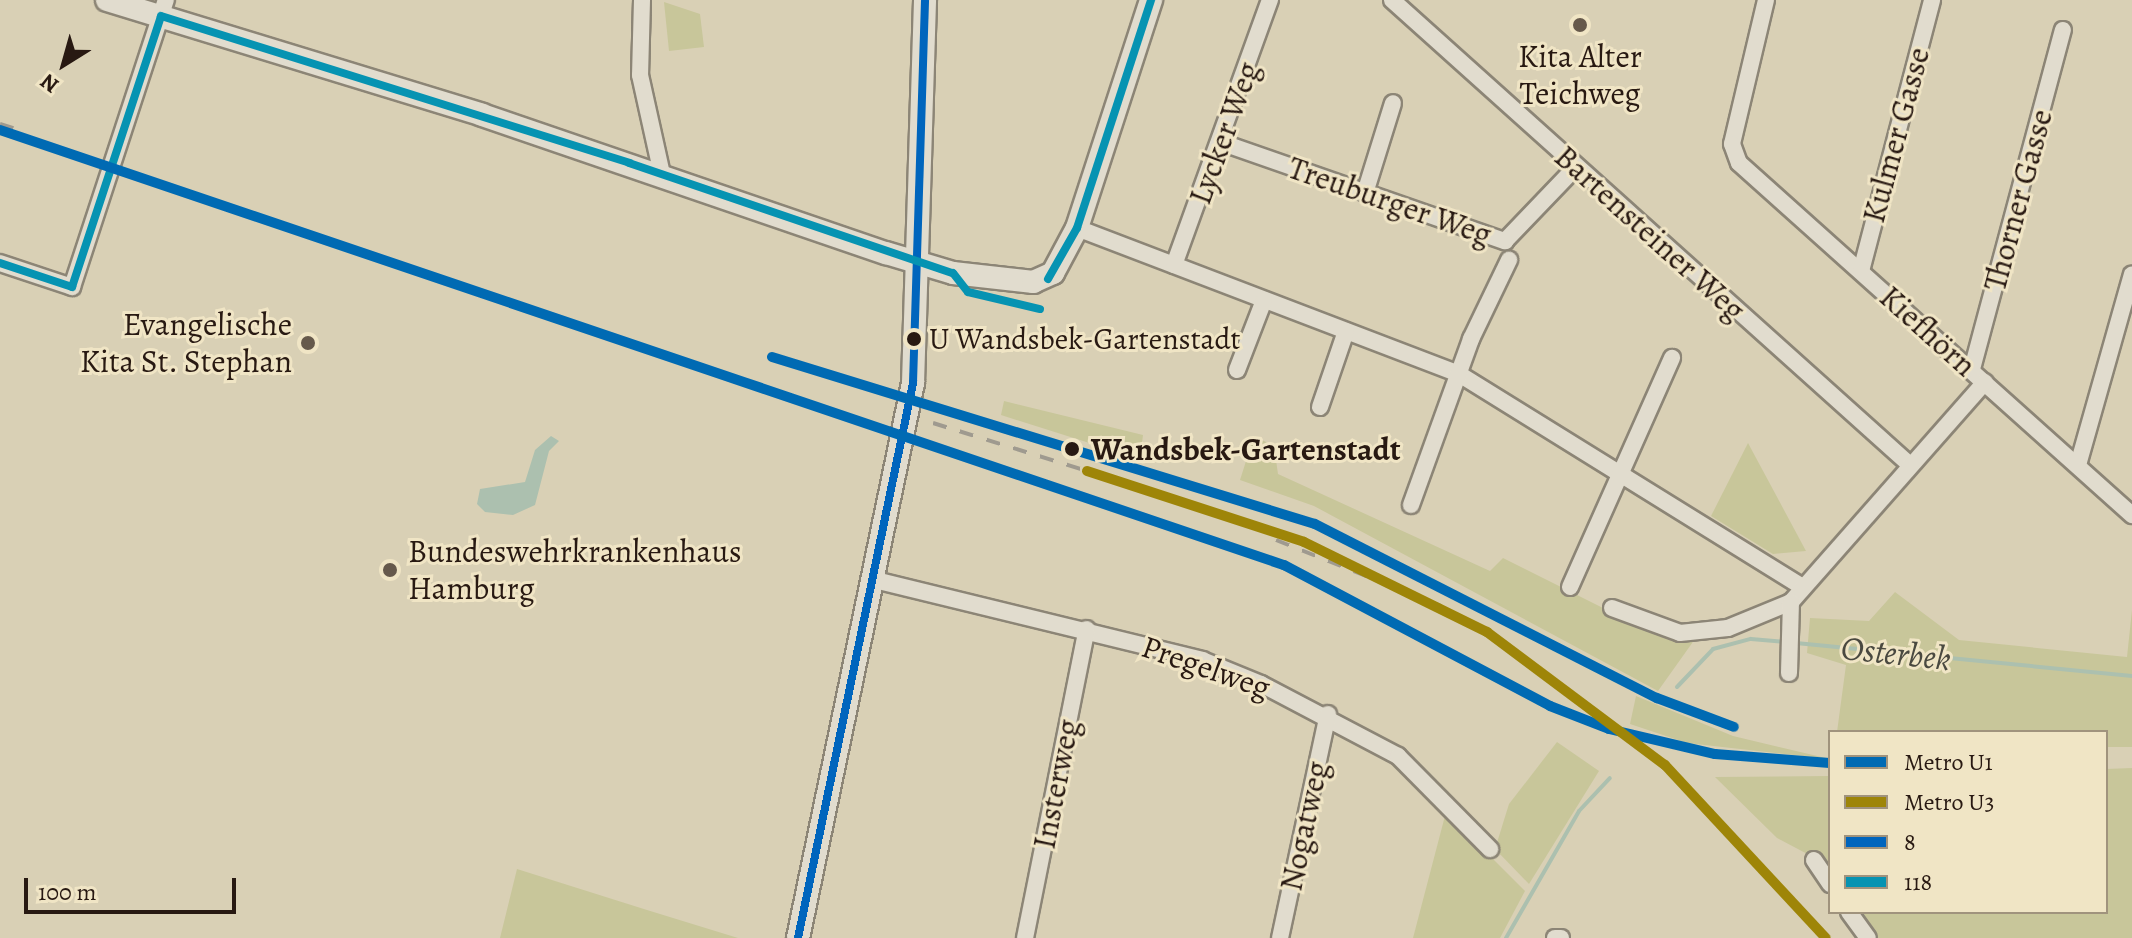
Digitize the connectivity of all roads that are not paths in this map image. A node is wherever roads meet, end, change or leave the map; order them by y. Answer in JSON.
{"nodes":[{"id":1,"x":107,"y":0,"type":"edge"},
{"id":2,"x":642,"y":0,"type":"edge"},
{"id":3,"x":925,"y":0,"type":"edge"},
{"id":4,"x":1151,"y":0,"type":"edge"},
{"id":5,"x":1270,"y":0,"type":"edge"},
{"id":6,"x":1392,"y":0,"type":"edge"},
{"id":7,"x":1766,"y":0,"type":"edge"},
{"id":8,"x":1932,"y":0,"type":"edge"},
{"id":9,"x":164,"y":8,"type":"edge"},
{"id":10,"x":2063,"y":30,"type":"dead end"},
{"id":11,"x":1393,"y":103,"type":"dead end"},
{"id":12,"x":1223,"y":143,"type":"junction"},
{"id":13,"x":1576,"y":167,"type":"junction"},
{"id":14,"x":663,"y":179,"type":"junction"},
{"id":15,"x":1365,"y":193,"type":"junction"},
{"id":16,"x":1077,"y":228,"type":"junction"},
{"id":17,"x":1509,"y":260,"type":"dead end"},
{"id":18,"x":917,"y":261,"type":"junction"},
{"id":19,"x":0,"y":263,"type":"edge"},
{"id":20,"x":1174,"y":265,"type":"junction"},
{"id":21,"x":1861,"y":271,"type":"junction"},
{"id":22,"x":2132,"y":274,"type":"edge"},
{"id":23,"x":1264,"y":300,"type":"junction"},
{"id":24,"x":1346,"y":331,"type":"junction"},
{"id":25,"x":1672,"y":358,"type":"dead end"},
{"id":26,"x":1972,"y":369,"type":"junction"},
{"id":27,"x":1237,"y":370,"type":"dead end"},
{"id":28,"x":1459,"y":374,"type":"junction"},
{"id":29,"x":1985,"y":382,"type":"junction"},
{"id":30,"x":1320,"y":407,"type":"dead end"},
{"id":31,"x":1910,"y":465,"type":"junction"},
{"id":32,"x":2078,"y":465,"type":"junction"},
{"id":33,"x":1621,"y":472,"type":"junction"},
{"id":34,"x":1411,"y":505,"type":"dead end"},
{"id":35,"x":2132,"y":515,"type":"edge"},
{"id":36,"x":875,"y":580,"type":"junction"},
{"id":37,"x":1801,"y":586,"type":"junction"},
{"id":38,"x":1570,"y":587,"type":"dead end"},
{"id":39,"x":1791,"y":602,"type":"junction"},
{"id":40,"x":1612,"y":608,"type":"dead end"},
{"id":41,"x":1087,"y":629,"type":"junction"},
{"id":42,"x":1789,"y":673,"type":"dead end"},
{"id":43,"x":1328,"y":714,"type":"junction"},
{"id":44,"x":1490,"y":849,"type":"dead end"},
{"id":45,"x":1814,"y":860,"type":"dead end"},
{"id":46,"x":1828,"y":881,"type":"edge"},
{"id":47,"x":1850,"y":914,"type":"edge"},
{"id":48,"x":798,"y":938,"type":"edge"},
{"id":49,"x":1025,"y":938,"type":"edge"},
{"id":50,"x":1280,"y":938,"type":"edge"},
{"id":51,"x":1868,"y":938,"type":"edge"}],
"edges":[{"from":1,"to":9,"type":"street"},
{"from":2,"to":14,"type":"street"},
{"from":3,"to":18,"type":"street"},
{"from":4,"to":16,"type":"street"},
{"from":5,"to":12,"type":"street","name":"Lycker Weg"},
{"from":6,"to":13,"type":"street","name":"Bartensteiner Weg"},
{"from":7,"to":21,"type":"street","name":"Kiefhörn"},
{"from":8,"to":21,"type":"street","name":"Kulmer Gasse"},
{"from":9,"to":14,"type":"street"},
{"from":9,"to":19,"type":"street"},
{"from":10,"to":26,"type":"street","name":"Thorner Gasse"},
{"from":11,"to":15,"type":"street"},
{"from":12,"to":15,"type":"street","name":"Treuburger Weg"},
{"from":12,"to":20,"type":"street","name":"Lycker Weg"},
{"from":13,"to":15,"type":"street","name":"Treuburger Weg"},
{"from":13,"to":31,"type":"street","name":"Bartensteiner Weg"},
{"from":14,"to":18,"type":"street"},
{"from":16,"to":18,"type":"street"},
{"from":16,"to":20,"type":"street"},
{"from":17,"to":28,"type":"street"},
{"from":18,"to":36,"type":"street"},
{"from":20,"to":23,"type":"street"},
{"from":21,"to":26,"type":"street","name":"Kiefhörn"},
{"from":22,"to":32,"type":"street"},
{"from":23,"to":24,"type":"street"},
{"from":23,"to":27,"type":"street"},
{"from":24,"to":28,"type":"street"},
{"from":24,"to":30,"type":"street"},
{"from":25,"to":33,"type":"street"},
{"from":26,"to":29,"type":"street","name":"Kiefhörn"},
{"from":28,"to":33,"type":"street"},
{"from":28,"to":34,"type":"street"},
{"from":29,"to":31,"type":"street"},
{"from":29,"to":32,"type":"street","name":"Kiefhörn"},
{"from":31,"to":37,"type":"street"},
{"from":32,"to":35,"type":"street","name":"Kiefhörn"},
{"from":33,"to":37,"type":"street"},
{"from":33,"to":38,"type":"street"},
{"from":36,"to":41,"type":"street","name":"Pregelweg"},
{"from":36,"to":48,"type":"street"},
{"from":37,"to":39,"type":"street"},
{"from":39,"to":40,"type":"street"},
{"from":39,"to":42,"type":"street"},
{"from":41,"to":43,"type":"street","name":"Pregelweg"},
{"from":41,"to":49,"type":"street","name":"Insterweg"},
{"from":43,"to":44,"type":"street","name":"Pregelweg"},
{"from":43,"to":50,"type":"street","name":"Nogatweg"},
{"from":45,"to":46,"type":"street"},
{"from":47,"to":51,"type":"street"}]}
